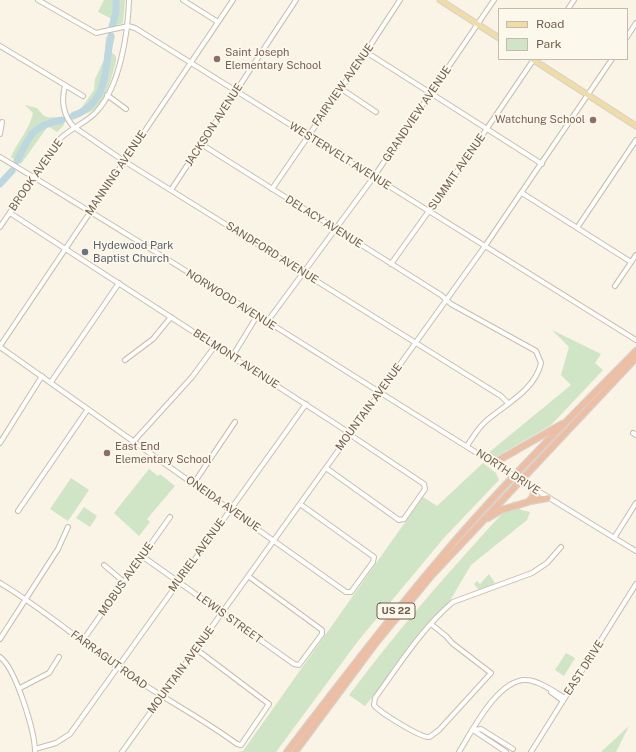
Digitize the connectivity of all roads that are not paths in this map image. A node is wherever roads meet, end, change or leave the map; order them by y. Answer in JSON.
{"nodes":[{"id":1,"x":38,"y":0,"type":"edge"},
{"id":2,"x":129,"y":0,"type":"edge"},
{"id":3,"x":184,"y":0,"type":"edge"},
{"id":4,"x":233,"y":0,"type":"edge"},
{"id":5,"x":296,"y":0,"type":"edge"},
{"id":6,"x":400,"y":0,"type":"edge"},
{"id":7,"x":440,"y":0,"type":"edge"},
{"id":8,"x":494,"y":0,"type":"edge"},
{"id":9,"x":218,"y":22,"type":"junction"},
{"id":10,"x":636,"y":23,"type":"edge"},
{"id":11,"x":478,"y":24,"type":"junction"},
{"id":12,"x":128,"y":26,"type":"junction"},
{"id":13,"x":628,"y":35,"type":"edge"},
{"id":14,"x":498,"y":37,"type":"edge"},
{"id":15,"x":0,"y":46,"type":"edge"},
{"id":16,"x":366,"y":52,"type":"junction"},
{"id":17,"x":532,"y":60,"type":"edge"},
{"id":18,"x":535,"y":60,"type":"edge"},
{"id":19,"x":611,"y":60,"type":"edge"},
{"id":20,"x":190,"y":61,"type":"junction"},
{"id":21,"x":65,"y":86,"type":"junction"},
{"id":22,"x":340,"y":88,"type":"junction"},
{"id":23,"x":237,"y":91,"type":"junction"},
{"id":24,"x":432,"y":93,"type":"junction"},
{"id":25,"x":107,"y":95,"type":"junction"},
{"id":26,"x":588,"y":95,"type":"junction"},
{"id":27,"x":83,"y":96,"type":"dead end"},
{"id":28,"x":126,"y":109,"type":"dead end"},
{"id":29,"x":376,"y":112,"type":"dead end"},
{"id":30,"x":2,"y":122,"type":"dead end"},
{"id":31,"x":636,"y":126,"type":"edge"},
{"id":32,"x":74,"y":128,"type":"junction"},
{"id":33,"x":487,"y":129,"type":"junction"},
{"id":34,"x":0,"y":134,"type":"edge"},
{"id":35,"x":308,"y":136,"type":"junction"},
{"id":36,"x":636,"y":140,"type":"edge"},
{"id":37,"x":201,"y":144,"type":"junction"},
{"id":38,"x":0,"y":157,"type":"edge"},
{"id":39,"x":124,"y":161,"type":"junction"},
{"id":40,"x":542,"y":164,"type":"junction"},
{"id":41,"x":33,"y":177,"type":"junction"},
{"id":42,"x":373,"y":178,"type":"junction"},
{"id":43,"x":272,"y":189,"type":"junction"},
{"id":44,"x":171,"y":190,"type":"junction"},
{"id":45,"x":522,"y":193,"type":"junction"},
{"id":46,"x":90,"y":212,"type":"junction"},
{"id":47,"x":429,"y":212,"type":"junction"},
{"id":48,"x":10,"y":213,"type":"junction"},
{"id":49,"x":0,"y":227,"type":"edge"},
{"id":50,"x":577,"y":228,"type":"junction"},
{"id":51,"x":336,"y":230,"type":"junction"},
{"id":52,"x":485,"y":246,"type":"junction"},
{"id":53,"x":65,"y":249,"type":"junction"},
{"id":54,"x":636,"y":255,"type":"edge"},
{"id":55,"x":631,"y":262,"type":"junction"},
{"id":56,"x":391,"y":264,"type":"junction"},
{"id":57,"x":304,"y":273,"type":"junction"},
{"id":58,"x":120,"y":283,"type":"junction"},
{"id":59,"x":615,"y":286,"type":"dead end"},
{"id":60,"x":446,"y":300,"type":"junction"},
{"id":61,"x":171,"y":316,"type":"junction"},
{"id":62,"x":257,"y":316,"type":"junction"},
{"id":63,"x":267,"y":322,"type":"junction"},
{"id":64,"x":636,"y":340,"type":"edge"},
{"id":65,"x":415,"y":343,"type":"junction"},
{"id":66,"x":215,"y":346,"type":"junction"},
{"id":67,"x":0,"y":347,"type":"edge"},
{"id":68,"x":636,"y":351,"type":"edge"},
{"id":69,"x":232,"y":357,"type":"junction"},
{"id":70,"x":636,"y":358,"type":"edge"},
{"id":71,"x":125,"y":360,"type":"dead end"},
{"id":72,"x":42,"y":376,"type":"junction"},
{"id":73,"x":51,"y":382,"type":"junction"},
{"id":74,"x":380,"y":392,"type":"junction"},
{"id":75,"x":508,"y":403,"type":"junction"},
{"id":76,"x":306,"y":404,"type":"junction"},
{"id":77,"x":88,"y":409,"type":"junction"},
{"id":78,"x":567,"y":421,"type":"junction"},
{"id":79,"x":234,"y":422,"type":"dead end"},
{"id":80,"x":350,"y":434,"type":"junction"},
{"id":81,"x":134,"y":441,"type":"junction"},
{"id":82,"x":0,"y":442,"type":"edge"},
{"id":83,"x":467,"y":446,"type":"junction"},
{"id":84,"x":491,"y":462,"type":"junction"},
{"id":85,"x":326,"y":468,"type":"junction"},
{"id":86,"x":517,"y":479,"type":"junction"},
{"id":87,"x":194,"y":483,"type":"junction"},
{"id":88,"x":534,"y":490,"type":"junction"},
{"id":89,"x":548,"y":498,"type":"junction"},
{"id":90,"x":528,"y":502,"type":"junction"},
{"id":91,"x":636,"y":503,"type":"edge"},
{"id":92,"x":300,"y":504,"type":"junction"},
{"id":93,"x":230,"y":510,"type":"junction"},
{"id":94,"x":18,"y":511,"type":"dead end"},
{"id":95,"x":170,"y":517,"type":"dead end"},
{"id":96,"x":479,"y":523,"type":"junction"},
{"id":97,"x":68,"y":527,"type":"dead end"},
{"id":98,"x":614,"y":538,"type":"junction"},
{"id":99,"x":274,"y":540,"type":"junction"},
{"id":100,"x":562,"y":547,"type":"dead end"},
{"id":101,"x":636,"y":551,"type":"edge"},
{"id":102,"x":142,"y":556,"type":"junction"},
{"id":103,"x":104,"y":565,"type":"dead end"},
{"id":104,"x":248,"y":576,"type":"junction"},
{"id":105,"x":0,"y":582,"type":"edge"},
{"id":106,"x":124,"y":582,"type":"junction"},
{"id":107,"x":178,"y":582,"type":"junction"},
{"id":108,"x":636,"y":584,"type":"edge"},
{"id":109,"x":27,"y":599,"type":"junction"},
{"id":110,"x":222,"y":613,"type":"junction"},
{"id":111,"x":431,"y":624,"type":"junction"},
{"id":112,"x":0,"y":639,"type":"edge"},
{"id":113,"x":83,"y":640,"type":"junction"},
{"id":114,"x":196,"y":649,"type":"junction"},
{"id":115,"x":0,"y":657,"type":"edge"},
{"id":116,"x":59,"y":657,"type":"dead end"},
{"id":117,"x":117,"y":667,"type":"junction"},
{"id":118,"x":20,"y":688,"type":"junction"},
{"id":119,"x":162,"y":696,"type":"junction"},
{"id":120,"x":564,"y":699,"type":"junction"},
{"id":121,"x":473,"y":730,"type":"junction"},
{"id":122,"x":513,"y":749,"type":"dead end"},
{"id":123,"x":35,"y":750,"type":"edge"},
{"id":124,"x":122,"y":752,"type":"edge"},
{"id":125,"x":287,"y":752,"type":"edge"},
{"id":126,"x":295,"y":752,"type":"edge"},
{"id":127,"x":459,"y":752,"type":"edge"},
{"id":128,"x":506,"y":752,"type":"edge"},
{"id":129,"x":531,"y":752,"type":"edge"}],
"edges":[{"from":1,"to":12,"type":"street"},
{"from":2,"to":12,"type":"street","name":"BROOK AVENUE"},
{"from":3,"to":9,"type":"street"},
{"from":4,"to":9,"type":"street","name":"MANNING AVENUE"},
{"from":5,"to":23,"type":"street","name":"JACKSON AVENUE"},
{"from":6,"to":16,"type":"street","name":"FAIRVIEW AVENUE"},
{"from":7,"to":11,"type":"main road"},
{"from":8,"to":11,"type":"street","name":"GRANDVIEW AVENUE"},
{"from":9,"to":20,"type":"street","name":"MANNING AVENUE"},
{"from":10,"to":13,"type":"street"},
{"from":11,"to":14,"type":"main road"},
{"from":11,"to":24,"type":"street","name":"GRANDVIEW AVENUE"},
{"from":12,"to":20,"type":"street","name":"WESTERVELT AVENUE"},
{"from":12,"to":25,"type":"street","name":"BROOK AVENUE"},
{"from":15,"to":21,"type":"street"},
{"from":16,"to":22,"type":"street","name":"FAIRVIEW AVENUE"},
{"from":16,"to":24,"type":"street"},
{"from":17,"to":33,"type":"street","name":"SUMMIT AVENUE"},
{"from":18,"to":26,"type":"main road"},
{"from":19,"to":26,"type":"street","name":"MOUNTAIN AVENUE"},
{"from":20,"to":23,"type":"street","name":"WESTERVELT AVENUE"},
{"from":20,"to":39,"type":"street","name":"MANNING AVENUE"},
{"from":21,"to":27,"type":"street"},
{"from":21,"to":32,"type":"street","name":"SANDFORD AVENUE"},
{"from":22,"to":29,"type":"street"},
{"from":22,"to":35,"type":"street","name":"FAIRVIEW AVENUE"},
{"from":23,"to":35,"type":"street","name":"WESTERVELT AVENUE"},
{"from":23,"to":37,"type":"street","name":"JACKSON AVENUE"},
{"from":24,"to":33,"type":"street"},
{"from":24,"to":42,"type":"street","name":"GRANDVIEW AVENUE"},
{"from":25,"to":28,"type":"street"},
{"from":25,"to":32,"type":"street","name":"BROOK AVENUE"},
{"from":26,"to":31,"type":"main road"},
{"from":26,"to":40,"type":"street","name":"MOUNTAIN AVENUE"},
{"from":30,"to":34,"type":"street"},
{"from":32,"to":39,"type":"street","name":"SANDFORD AVENUE"},
{"from":32,"to":41,"type":"street","name":"BROOK AVENUE"},
{"from":33,"to":40,"type":"street"},
{"from":33,"to":47,"type":"street","name":"SUMMIT AVENUE"},
{"from":35,"to":42,"type":"street","name":"WESTERVELT AVENUE"},
{"from":35,"to":43,"type":"street","name":"FAIRVIEW AVENUE"},
{"from":36,"to":50,"type":"street"},
{"from":37,"to":43,"type":"street","name":"DELACY AVENUE"},
{"from":37,"to":44,"type":"street","name":"JACKSON AVENUE"},
{"from":38,"to":41,"type":"street","name":"NORWOOD AVENUE"},
{"from":39,"to":44,"type":"street","name":"SANDFORD AVENUE"},
{"from":39,"to":46,"type":"street","name":"MANNING AVENUE"},
{"from":40,"to":45,"type":"street","name":"MOUNTAIN AVENUE"},
{"from":41,"to":46,"type":"street","name":"NORWOOD AVENUE"},
{"from":41,"to":48,"type":"street","name":"BROOK AVENUE"},
{"from":42,"to":47,"type":"street","name":"WESTERVELT AVENUE"},
{"from":42,"to":51,"type":"street","name":"GRANDVIEW AVENUE"},
{"from":43,"to":51,"type":"street","name":"DELACY AVENUE"},
{"from":44,"to":57,"type":"street","name":"SANDFORD AVENUE"},
{"from":45,"to":50,"type":"street"},
{"from":45,"to":52,"type":"street","name":"MOUNTAIN AVENUE"},
{"from":46,"to":53,"type":"street","name":"MANNING AVENUE"},
{"from":46,"to":62,"type":"street","name":"NORWOOD AVENUE"},
{"from":47,"to":52,"type":"street","name":"WESTERVELT AVENUE"},
{"from":47,"to":56,"type":"street","name":"SUMMIT AVENUE"},
{"from":48,"to":49,"type":"street","name":"BROOK AVENUE"},
{"from":48,"to":53,"type":"street","name":"BELMONT AVENUE"},
{"from":50,"to":55,"type":"street"},
{"from":51,"to":56,"type":"street","name":"DELACY AVENUE"},
{"from":51,"to":57,"type":"street","name":"GRANDVIEW AVENUE"},
{"from":52,"to":60,"type":"street","name":"MOUNTAIN AVENUE"},
{"from":52,"to":64,"type":"street","name":"WESTERVELT AVENUE"},
{"from":53,"to":58,"type":"street","name":"BELMONT AVENUE"},
{"from":53,"to":67,"type":"street","name":"MANNING AVENUE"},
{"from":54,"to":55,"type":"street"},
{"from":55,"to":59,"type":"street"},
{"from":56,"to":60,"type":"street","name":"DELACY AVENUE"},
{"from":57,"to":63,"type":"street","name":"GRANDVIEW AVENUE"},
{"from":57,"to":65,"type":"street","name":"SANDFORD AVENUE"},
{"from":58,"to":61,"type":"street","name":"BELMONT AVENUE"},
{"from":58,"to":73,"type":"street"},
{"from":60,"to":65,"type":"street","name":"MOUNTAIN AVENUE"},
{"from":60,"to":75,"type":"street","name":"DELACY AVENUE"},
{"from":61,"to":66,"type":"street","name":"BELMONT AVENUE"},
{"from":61,"to":71,"type":"street"},
{"from":62,"to":63,"type":"street","name":"NORWOOD AVENUE"},
{"from":62,"to":69,"type":"street"},
{"from":63,"to":74,"type":"street","name":"NORWOOD AVENUE"},
{"from":65,"to":74,"type":"street","name":"MOUNTAIN AVENUE"},
{"from":65,"to":75,"type":"street","name":"SANDFORD AVENUE"},
{"from":66,"to":69,"type":"street","name":"BELMONT AVENUE"},
{"from":66,"to":81,"type":"street"},
{"from":67,"to":72,"type":"street","name":"ONEIDA AVENUE"},
{"from":68,"to":78,"type":"highway","number":"US 22"},
{"from":69,"to":76,"type":"street","name":"BELMONT AVENUE"},
{"from":70,"to":86,"type":"highway","number":"US 22"},
{"from":72,"to":73,"type":"street","name":"ONEIDA AVENUE"},
{"from":72,"to":82,"type":"street"},
{"from":73,"to":77,"type":"street","name":"ONEIDA AVENUE"},
{"from":74,"to":80,"type":"street","name":"MOUNTAIN AVENUE"},
{"from":74,"to":83,"type":"street","name":"NORTH DRIVE"},
{"from":75,"to":83,"type":"street"},
{"from":76,"to":80,"type":"street","name":"BELMONT AVENUE"},
{"from":76,"to":93,"type":"street","name":"MURIEL AVENUE"},
{"from":77,"to":81,"type":"street","name":"ONEIDA AVENUE"},
{"from":77,"to":94,"type":"street"},
{"from":78,"to":84,"type":"highway"},
{"from":78,"to":86,"type":"highway","number":"US 22"},
{"from":79,"to":87,"type":"street"},
{"from":80,"to":85,"type":"street","name":"MOUNTAIN AVENUE"},
{"from":80,"to":85,"type":"street","name":"BELMONT AVENUE"},
{"from":81,"to":87,"type":"street","name":"ONEIDA AVENUE"},
{"from":83,"to":84,"type":"street","name":"NORTH DRIVE"},
{"from":84,"to":86,"type":"street","name":"NORTH DRIVE"},
{"from":85,"to":92,"type":"street","name":"MOUNTAIN AVENUE"},
{"from":86,"to":88,"type":"street","name":"NORTH DRIVE"},
{"from":86,"to":96,"type":"highway","number":"US 22"},
{"from":86,"to":125,"type":"highway","number":"US 22"},
{"from":87,"to":93,"type":"street","name":"ONEIDA AVENUE"},
{"from":88,"to":89,"type":"street","name":"NORTH DRIVE"},
{"from":88,"to":90,"type":"highway"},
{"from":89,"to":90,"type":"highway"},
{"from":89,"to":98,"type":"street","name":"NORTH DRIVE"},
{"from":90,"to":96,"type":"highway"},
{"from":91,"to":98,"type":"street"},
{"from":92,"to":99,"type":"street","name":"MOUNTAIN AVENUE"},
{"from":92,"to":99,"type":"street","name":"ONEIDA AVENUE"},
{"from":93,"to":99,"type":"street","name":"ONEIDA AVENUE"},
{"from":93,"to":107,"type":"street","name":"MURIEL AVENUE"},
{"from":95,"to":102,"type":"street","name":"MOBUS AVENUE"},
{"from":96,"to":126,"type":"highway","number":"US 22"},
{"from":97,"to":109,"type":"street"},
{"from":98,"to":101,"type":"street","name":"NORTH DRIVE"},
{"from":99,"to":104,"type":"street","name":"MOUNTAIN AVENUE"},
{"from":100,"to":111,"type":"street"},
{"from":102,"to":106,"type":"street","name":"MOBUS AVENUE"},
{"from":102,"to":107,"type":"street","name":"LEWIS STREET"},
{"from":103,"to":106,"type":"street"},
{"from":104,"to":110,"type":"street","name":"MOUNTAIN AVENUE"},
{"from":104,"to":110,"type":"street","name":"LEWIS STREET"},
{"from":105,"to":109,"type":"street","name":"FARRAGUT ROAD"},
{"from":106,"to":113,"type":"street","name":"MOBUS AVENUE"},
{"from":107,"to":110,"type":"street","name":"LEWIS STREET"},
{"from":107,"to":117,"type":"street","name":"MURIEL AVENUE"},
{"from":108,"to":120,"type":"street","name":"EAST DRIVE"},
{"from":109,"to":112,"type":"street"},
{"from":109,"to":113,"type":"street","name":"FARRAGUT ROAD"},
{"from":110,"to":114,"type":"street","name":"MOUNTAIN AVENUE"},
{"from":111,"to":111,"type":"street"},
{"from":113,"to":117,"type":"street","name":"FARRAGUT ROAD"},
{"from":114,"to":119,"type":"street","name":"MOUNTAIN AVENUE"},
{"from":114,"to":119,"type":"street","name":"FARRAGUT ROAD"},
{"from":115,"to":118,"type":"street"},
{"from":116,"to":118,"type":"street"},
{"from":117,"to":119,"type":"street","name":"FARRAGUT ROAD"},
{"from":117,"to":123,"type":"street","name":"MURIEL AVENUE"},
{"from":118,"to":123,"type":"street"},
{"from":119,"to":124,"type":"street","name":"MOUNTAIN AVENUE"},
{"from":120,"to":121,"type":"street"},
{"from":120,"to":129,"type":"street","name":"EAST DRIVE"},
{"from":121,"to":122,"type":"street"},
{"from":121,"to":127,"type":"street"},
{"from":121,"to":128,"type":"street"}]}
